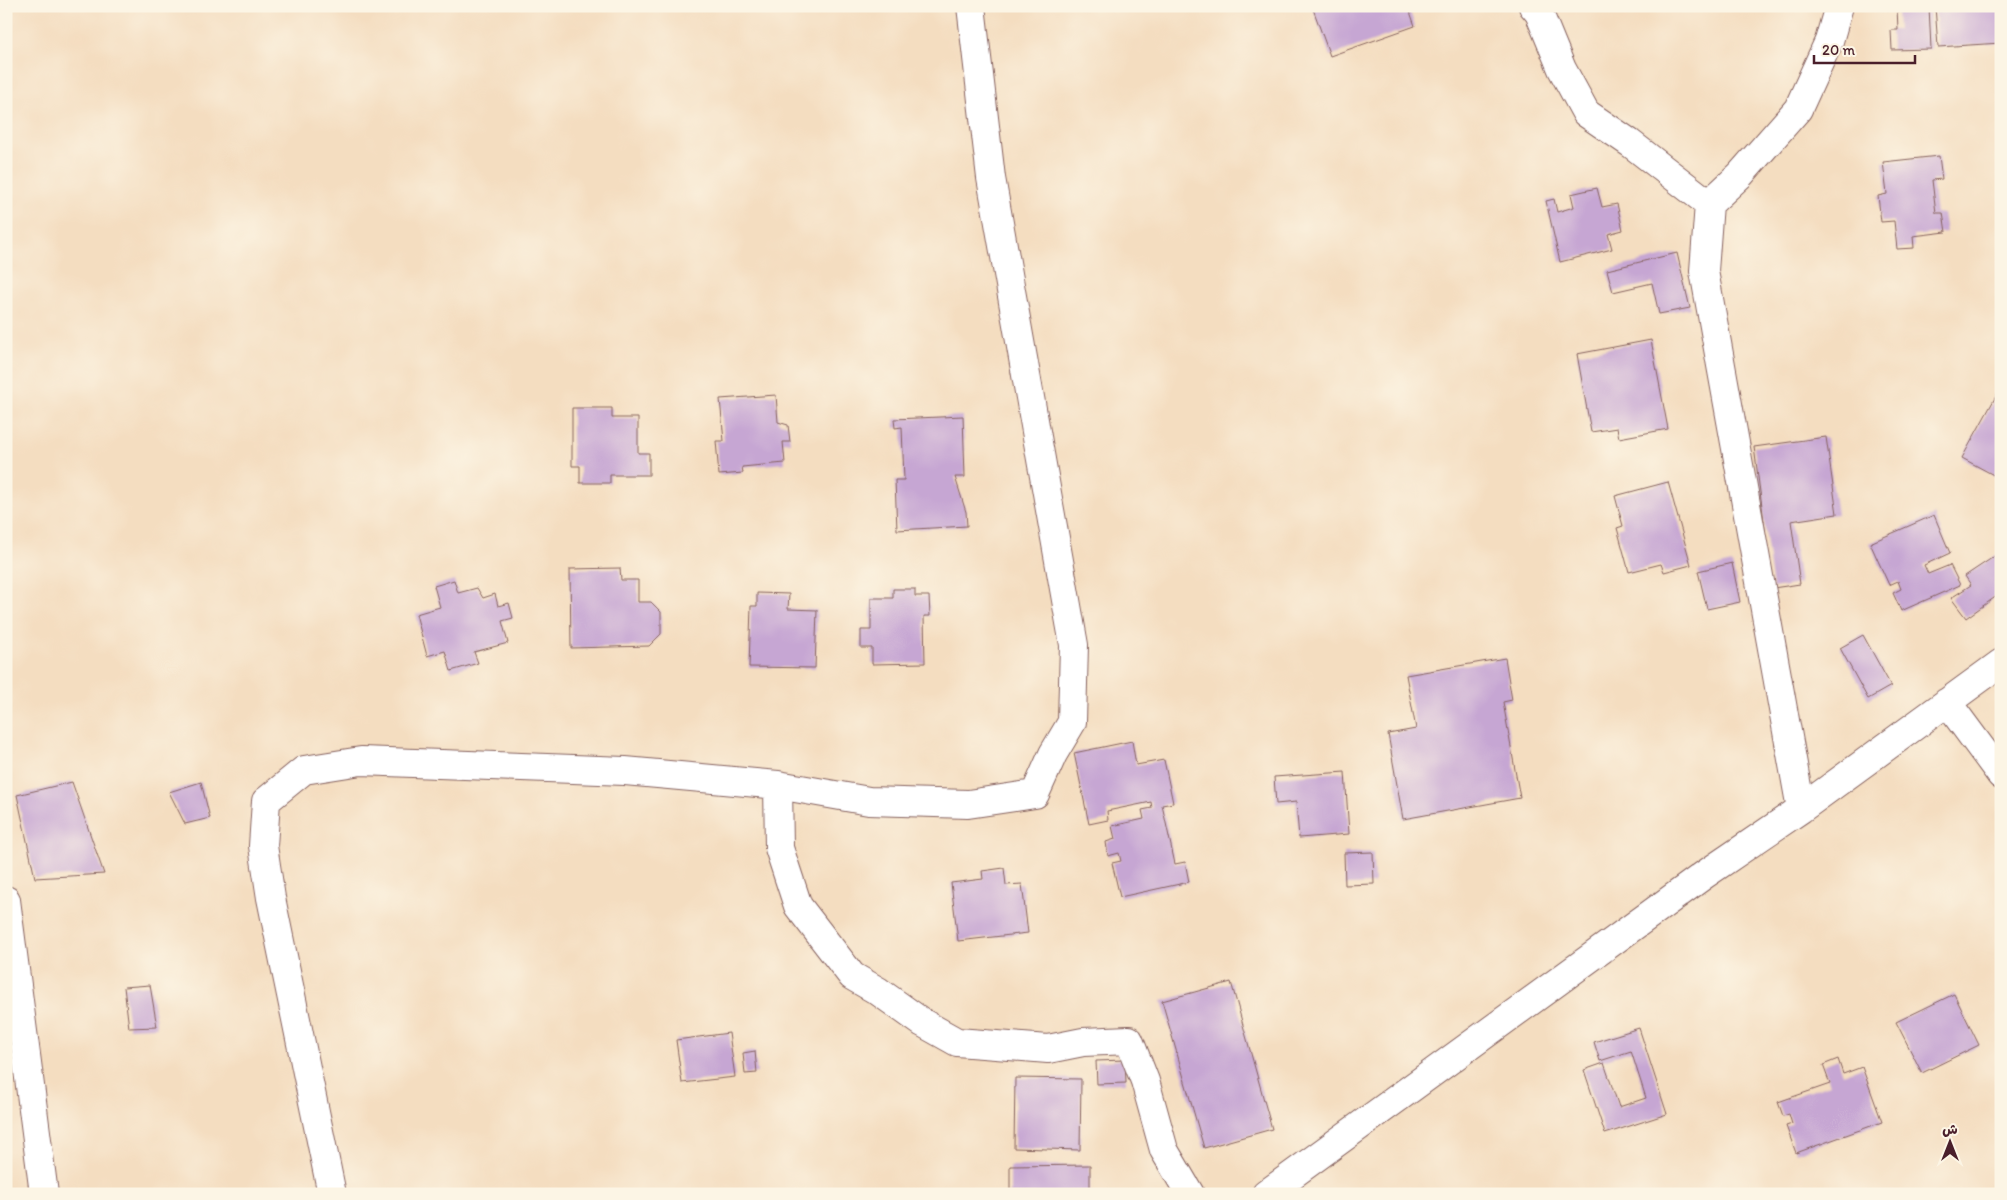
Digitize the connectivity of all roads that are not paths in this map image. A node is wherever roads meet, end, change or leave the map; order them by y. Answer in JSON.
{"nodes":[{"id":1,"x":971,"y":6,"type":"edge"},
{"id":2,"x":1533,"y":6,"type":"edge"},
{"id":3,"x":1839,"y":6,"type":"edge"},
{"id":4,"x":1709,"y":204,"type":"junction"},
{"id":5,"x":2001,"y":663,"type":"edge"},
{"id":6,"x":1947,"y":702,"type":"junction"},
{"id":7,"x":2001,"y":775,"type":"edge"},
{"id":8,"x":778,"y":785,"type":"junction"},
{"id":9,"x":1801,"y":809,"type":"junction"},
{"id":10,"x":6,"y":900,"type":"edge"},
{"id":11,"x":44,"y":1194,"type":"edge"},
{"id":12,"x":332,"y":1194,"type":"edge"},
{"id":13,"x":1190,"y":1194,"type":"edge"},
{"id":14,"x":1266,"y":1194,"type":"edge"}],
"edges":[{"from":1,"to":8,"type":"street"},
{"from":2,"to":4,"type":"street"},
{"from":3,"to":4,"type":"street"},
{"from":4,"to":9,"type":"street"},
{"from":5,"to":6,"type":"street"},
{"from":6,"to":7,"type":"street"},
{"from":6,"to":9,"type":"street"},
{"from":8,"to":12,"type":"street"},
{"from":8,"to":13,"type":"street"},
{"from":9,"to":14,"type":"street"},
{"from":10,"to":11,"type":"street"}]}
